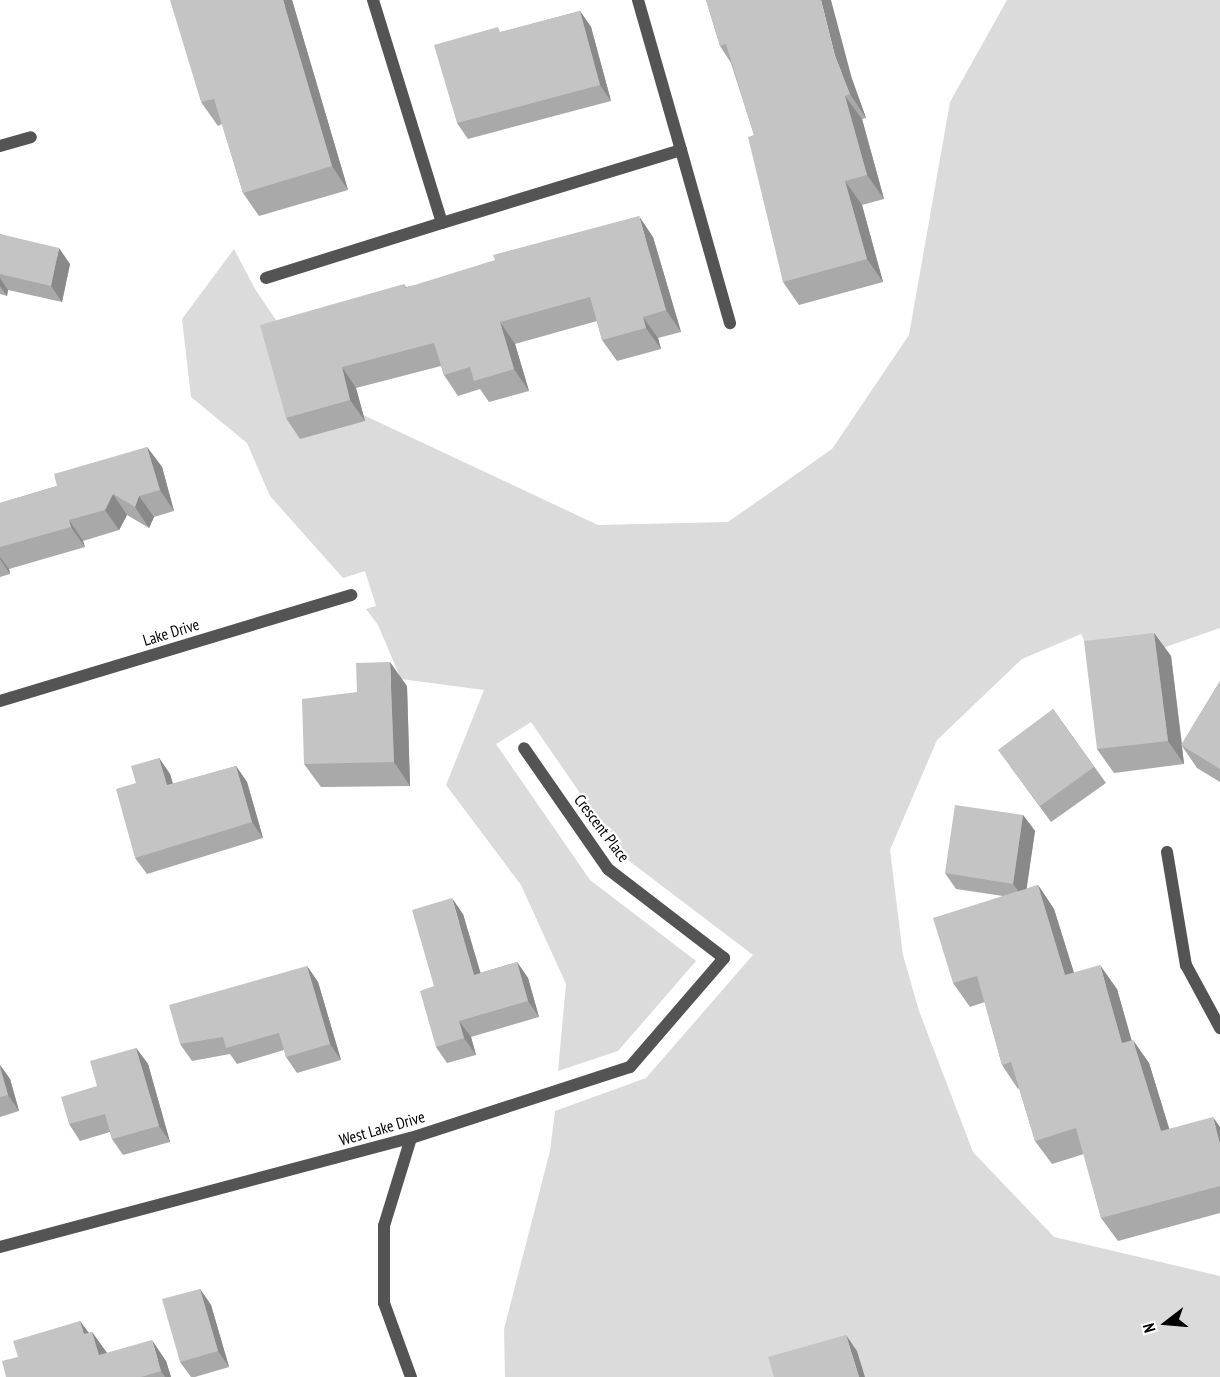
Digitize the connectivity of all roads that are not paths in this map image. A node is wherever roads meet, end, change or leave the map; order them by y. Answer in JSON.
{"nodes":[{"id":1,"x":373,"y":0,"type":"edge"},
{"id":2,"x":638,"y":0,"type":"edge"},
{"id":3,"x":31,"y":137,"type":"dead end"},
{"id":4,"x":0,"y":146,"type":"edge"},
{"id":5,"x":681,"y":150,"type":"junction"},
{"id":6,"x":441,"y":223,"type":"junction"},
{"id":7,"x":266,"y":278,"type":"dead end"},
{"id":8,"x":730,"y":322,"type":"dead end"},
{"id":9,"x":351,"y":595,"type":"dead end"},
{"id":10,"x":0,"y":701,"type":"edge"},
{"id":11,"x":524,"y":748,"type":"dead end"},
{"id":12,"x":1167,"y":852,"type":"dead end"},
{"id":13,"x":724,"y":958,"type":"joint"},
{"id":14,"x":1220,"y":1028,"type":"edge"},
{"id":15,"x":411,"y":1138,"type":"junction"},
{"id":16,"x":0,"y":1247,"type":"edge"},
{"id":17,"x":411,"y":1377,"type":"edge"}],
"edges":[{"from":1,"to":6,"type":"street"},
{"from":2,"to":5,"type":"street"},
{"from":3,"to":4,"type":"street"},
{"from":5,"to":6,"type":"street"},
{"from":5,"to":8,"type":"street"},
{"from":6,"to":7,"type":"street"},
{"from":9,"to":10,"type":"street","name":"Lake Drive"},
{"from":11,"to":13,"type":"street","name":"Crescent Place"},
{"from":12,"to":14,"type":"street"},
{"from":13,"to":15,"type":"street","name":"West Lake Drive"},
{"from":15,"to":16,"type":"street","name":"West Lake Drive"},
{"from":15,"to":17,"type":"street"}]}
